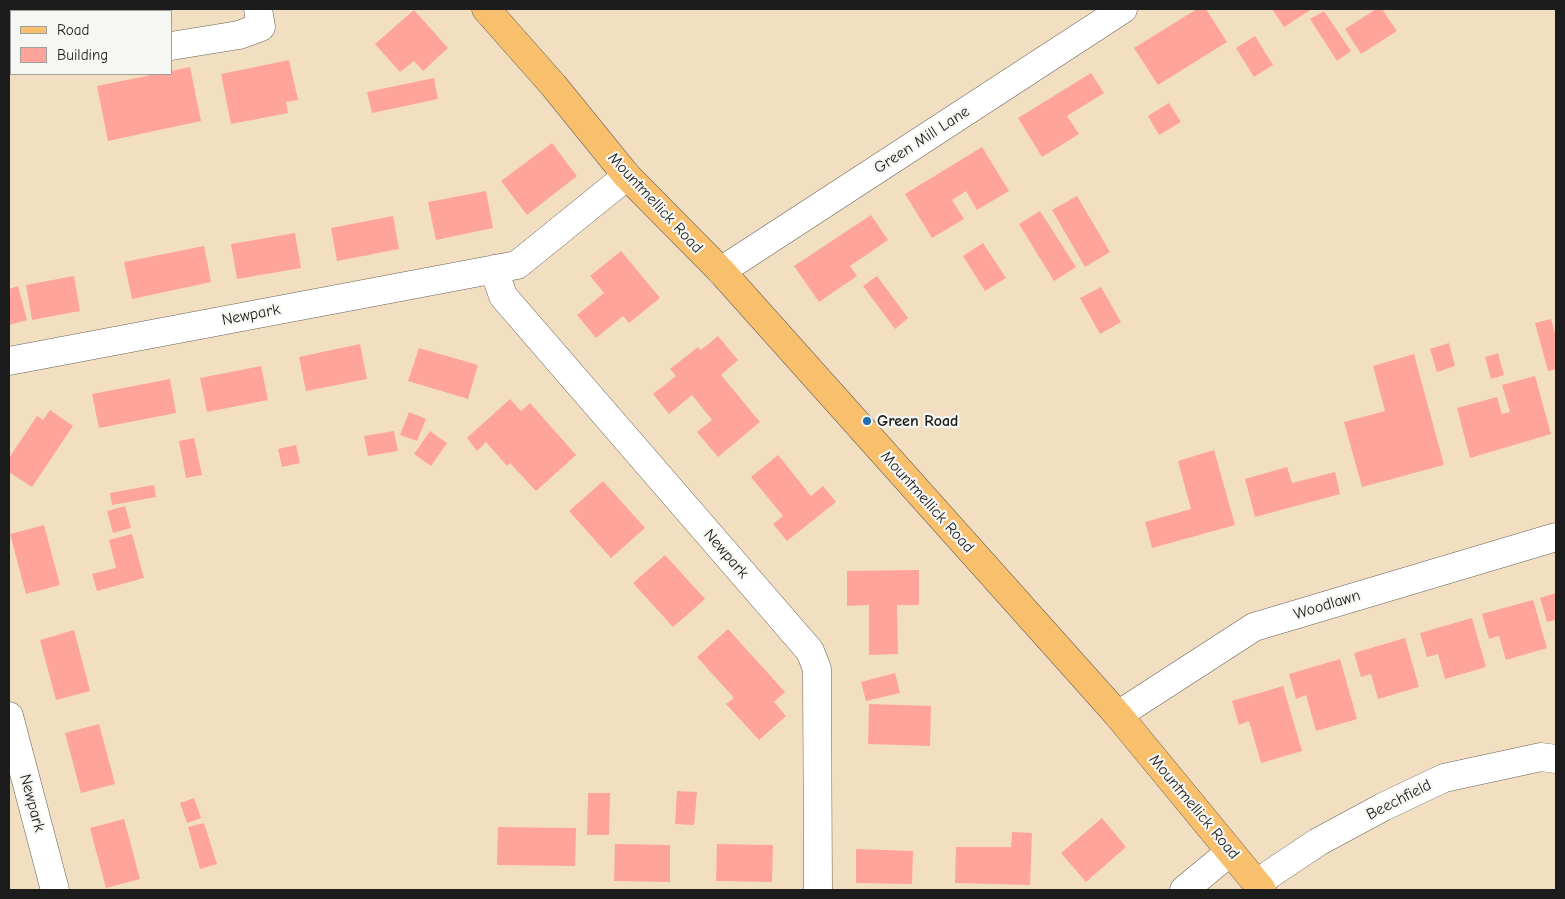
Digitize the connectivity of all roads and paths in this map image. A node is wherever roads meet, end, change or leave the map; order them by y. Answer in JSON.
{"nodes":[{"id":1,"x":258,"y":9,"type":"edge"},
{"id":2,"x":486,"y":9,"type":"edge"},
{"id":3,"x":1123,"y":9,"type":"edge"},
{"id":4,"x":172,"y":46,"type":"edge"},
{"id":5,"x":627,"y":176,"type":"junction"},
{"id":6,"x":494,"y":269,"type":"junction"},
{"id":7,"x":721,"y":271,"type":"junction"},
{"id":8,"x":9,"y":361,"type":"edge"},
{"id":9,"x":1556,"y":537,"type":"edge"},
{"id":10,"x":1118,"y":715,"type":"junction"},
{"id":11,"x":9,"y":716,"type":"edge"},
{"id":12,"x":1556,"y":758,"type":"edge"},
{"id":13,"x":1230,"y":852,"type":"junction"},
{"id":14,"x":1260,"y":888,"type":"edge"},
{"id":15,"x":55,"y":890,"type":"edge"},
{"id":16,"x":818,"y":890,"type":"edge"},
{"id":17,"x":1184,"y":890,"type":"edge"}],
"edges":[{"from":1,"to":4,"type":"street"},
{"from":2,"to":5,"type":"main road","name":"Mountmellick Road"},
{"from":3,"to":7,"type":"street","name":"Green Mill Lane"},
{"from":5,"to":6,"type":"street","name":"Newpark"},
{"from":5,"to":7,"type":"main road","name":"Mountmellick Road"},
{"from":6,"to":8,"type":"street","name":"Newpark"},
{"from":6,"to":16,"type":"street","name":"Newpark"},
{"from":7,"to":10,"type":"main road","name":"Mountmellick Road"},
{"from":9,"to":10,"type":"street","name":"Woodlawn"},
{"from":10,"to":13,"type":"main road","name":"Mountmellick Road"},
{"from":11,"to":15,"type":"street","name":"Newpark"},
{"from":12,"to":14,"type":"street","name":"Beechfield"},
{"from":13,"to":14,"type":"main road","name":"Mountmellick Road"},
{"from":13,"to":17,"type":"street"}]}
